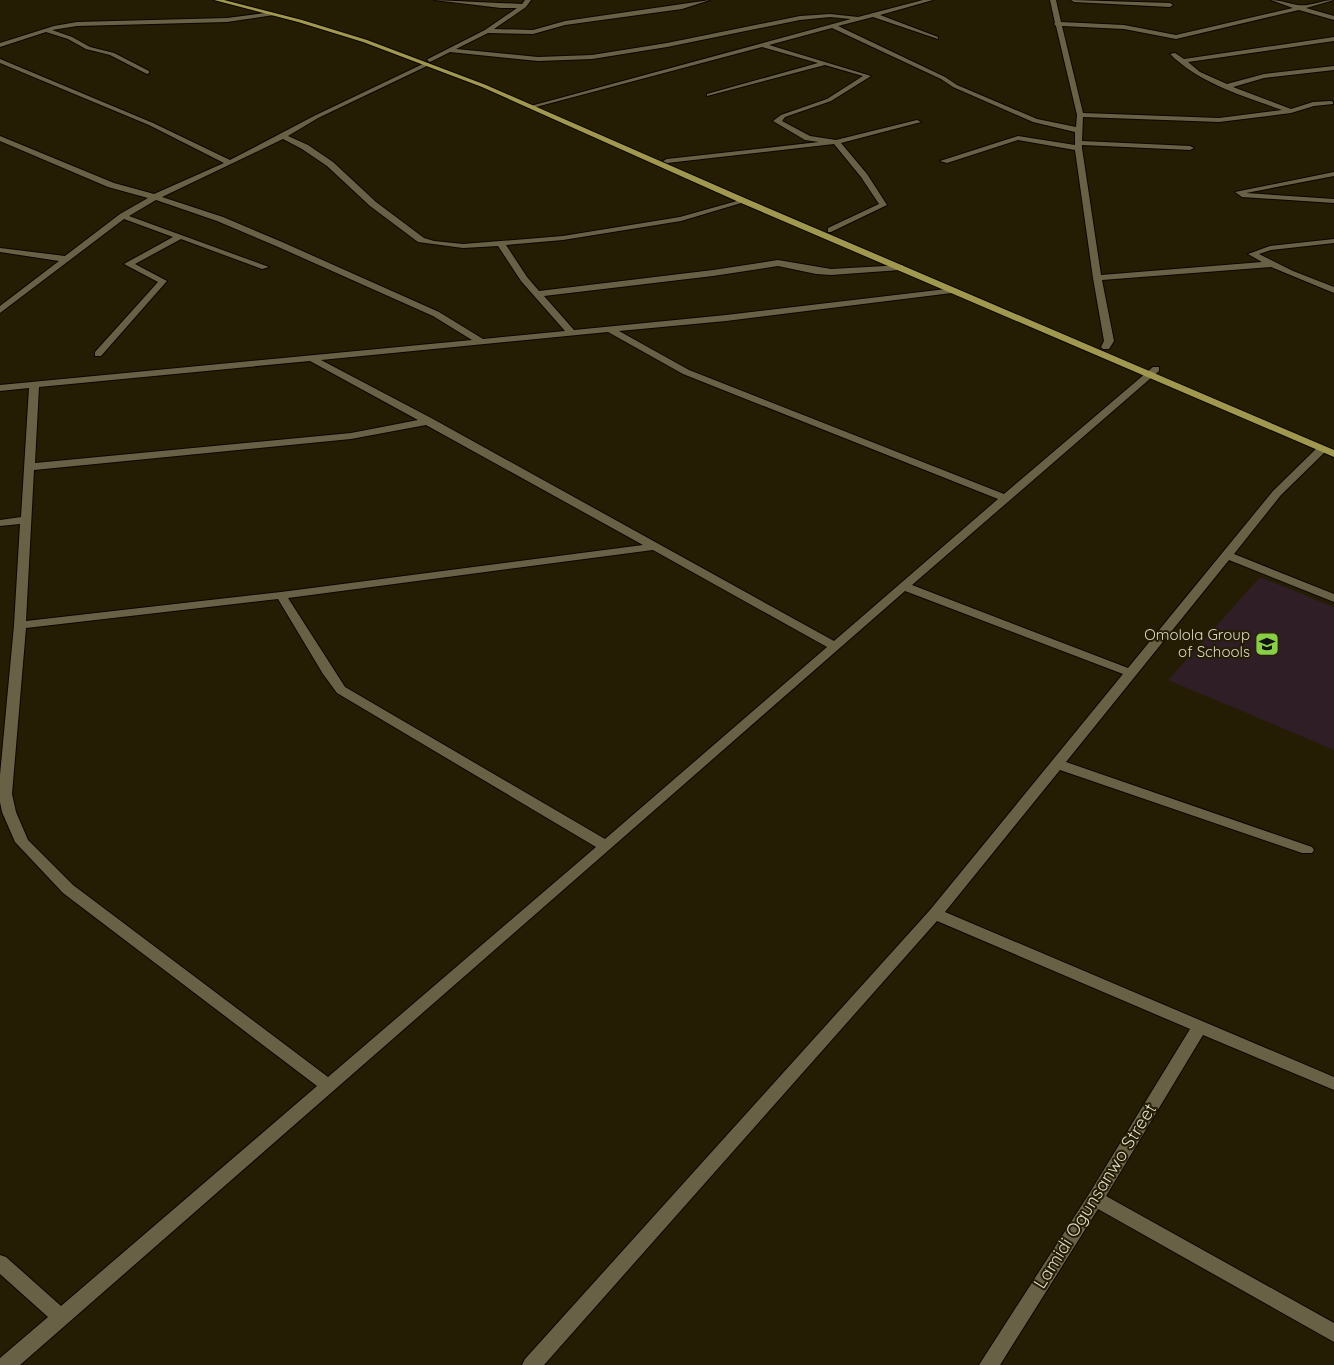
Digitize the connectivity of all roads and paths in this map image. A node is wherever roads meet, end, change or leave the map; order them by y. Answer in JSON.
{"nodes":[{"id":1,"x":217,"y":0,"type":"edge"},
{"id":2,"x":236,"y":0,"type":"edge"},
{"id":3,"x":437,"y":0,"type":"edge"},
{"id":4,"x":707,"y":0,"type":"edge"},
{"id":5,"x":930,"y":0,"type":"edge"},
{"id":6,"x":1053,"y":0,"type":"edge"},
{"id":7,"x":1074,"y":0,"type":"edge"},
{"id":8,"x":1274,"y":0,"type":"edge"},
{"id":9,"x":1332,"y":0,"type":"edge"},
{"id":10,"x":526,"y":3,"type":"edge"},
{"id":11,"x":1170,"y":5,"type":"dead end"},
{"id":12,"x":1301,"y":7,"type":"junction"},
{"id":13,"x":272,"y":14,"type":"junction"},
{"id":14,"x":873,"y":15,"type":"junction"},
{"id":15,"x":1334,"y":18,"type":"edge"},
{"id":16,"x":858,"y":19,"type":"junction"},
{"id":17,"x":1057,"y":24,"type":"junction"},
{"id":18,"x":832,"y":26,"type":"junction"},
{"id":19,"x":46,"y":30,"type":"junction"},
{"id":20,"x":487,"y":31,"type":"junction"},
{"id":21,"x":936,"y":38,"type":"dead end"},
{"id":22,"x":1334,"y":39,"type":"edge"},
{"id":23,"x":0,"y":44,"type":"edge"},
{"id":24,"x":762,"y":45,"type":"junction"},
{"id":25,"x":448,"y":50,"type":"junction"},
{"id":26,"x":1173,"y":54,"type":"dead end"},
{"id":27,"x":0,"y":60,"type":"edge"},
{"id":28,"x":1184,"y":61,"type":"junction"},
{"id":29,"x":428,"y":62,"type":"junction"},
{"id":30,"x":823,"y":64,"type":"junction"},
{"id":31,"x":1334,"y":68,"type":"edge"},
{"id":32,"x":147,"y":72,"type":"dead end"},
{"id":33,"x":1226,"y":86,"type":"junction"},
{"id":34,"x":709,"y":95,"type":"dead end"},
{"id":35,"x":1331,"y":103,"type":"dead end"},
{"id":36,"x":534,"y":106,"type":"junction"},
{"id":37,"x":1291,"y":111,"type":"junction"},
{"id":38,"x":1080,"y":115,"type":"junction"},
{"id":39,"x":917,"y":122,"type":"dead end"},
{"id":40,"x":1078,"y":130,"type":"junction"},
{"id":41,"x":283,"y":136,"type":"junction"},
{"id":42,"x":0,"y":138,"type":"edge"},
{"id":43,"x":836,"y":142,"type":"junction"},
{"id":44,"x":1078,"y":145,"type":"junction"},
{"id":45,"x":1190,"y":148,"type":"dead end"},
{"id":46,"x":944,"y":161,"type":"dead end"},
{"id":47,"x":666,"y":162,"type":"junction"},
{"id":48,"x":230,"y":163,"type":"junction"},
{"id":49,"x":1334,"y":174,"type":"edge"},
{"id":50,"x":155,"y":197,"type":"junction"},
{"id":51,"x":744,"y":201,"type":"junction"},
{"id":52,"x":1334,"y":201,"type":"edge"},
{"id":53,"x":123,"y":216,"type":"junction"},
{"id":54,"x":831,"y":230,"type":"junction"},
{"id":55,"x":182,"y":236,"type":"junction"},
{"id":56,"x":1334,"y":241,"type":"edge"},
{"id":57,"x":500,"y":243,"type":"junction"},
{"id":58,"x":0,"y":250,"type":"edge"},
{"id":59,"x":65,"y":259,"type":"junction"},
{"id":60,"x":1272,"y":264,"type":"junction"},
{"id":61,"x":265,"y":267,"type":"dead end"},
{"id":62,"x":900,"y":267,"type":"junction"},
{"id":63,"x":1097,"y":278,"type":"junction"},
{"id":64,"x":952,"y":290,"type":"junction"},
{"id":65,"x":1334,"y":290,"type":"edge"},
{"id":66,"x":536,"y":294,"type":"junction"},
{"id":67,"x":0,"y":310,"type":"edge"},
{"id":68,"x":608,"y":329,"type":"junction"},
{"id":69,"x":572,"y":333,"type":"junction"},
{"id":70,"x":480,"y":341,"type":"junction"},
{"id":71,"x":1106,"y":347,"type":"junction"},
{"id":72,"x":98,"y":354,"type":"dead end"},
{"id":73,"x":313,"y":359,"type":"junction"},
{"id":74,"x":1153,"y":371,"type":"junction"},
{"id":75,"x":34,"y":385,"type":"junction"},
{"id":76,"x":0,"y":388,"type":"edge"},
{"id":77,"x":429,"y":421,"type":"junction"},
{"id":78,"x":1330,"y":450,"type":"edge"},
{"id":79,"x":29,"y":467,"type":"junction"},
{"id":80,"x":1005,"y":498,"type":"junction"},
{"id":81,"x":26,"y":520,"type":"junction"},
{"id":82,"x":0,"y":523,"type":"edge"},
{"id":83,"x":653,"y":547,"type":"junction"},
{"id":84,"x":1227,"y":555,"type":"junction"},
{"id":85,"x":903,"y":586,"type":"junction"},
{"id":86,"x":281,"y":595,"type":"junction"},
{"id":87,"x":1334,"y":598,"type":"edge"},
{"id":88,"x":20,"y":625,"type":"junction"},
{"id":89,"x":835,"y":646,"type":"junction"},
{"id":90,"x":1131,"y":673,"type":"junction"},
{"id":91,"x":1057,"y":764,"type":"junction"},
{"id":92,"x":606,"y":846,"type":"junction"},
{"id":93,"x":1307,"y":850,"type":"dead end"},
{"id":94,"x":935,"y":914,"type":"junction"},
{"id":95,"x":1200,"y":1027,"type":"junction"},
{"id":96,"x":1334,"y":1084,"type":"edge"},
{"id":97,"x":328,"y":1086,"type":"junction"},
{"id":98,"x":1095,"y":1199,"type":"junction"},
{"id":99,"x":0,"y":1263,"type":"edge"},
{"id":100,"x":61,"y":1317,"type":"junction"},
{"id":101,"x":1334,"y":1333,"type":"edge"},
{"id":102,"x":6,"y":1365,"type":"edge"},
{"id":103,"x":532,"y":1365,"type":"edge"},
{"id":104,"x":990,"y":1365,"type":"edge"}],
"edges":[{"from":1,"to":13,"type":"main road"},
{"from":2,"to":29,"type":"main road"},
{"from":3,"to":10,"type":"street"},
{"from":4,"to":20,"type":"street"},
{"from":5,"to":14,"type":"street"},
{"from":6,"to":17,"type":"street"},
{"from":7,"to":11,"type":"street"},
{"from":8,"to":12,"type":"street"},
{"from":9,"to":12,"type":"street"},
{"from":10,"to":20,"type":"street"},
{"from":12,"to":15,"type":"street"},
{"from":12,"to":17,"type":"street"},
{"from":13,"to":19,"type":"street"},
{"from":13,"to":29,"type":"main road"},
{"from":14,"to":16,"type":"street"},
{"from":14,"to":21,"type":"street"},
{"from":16,"to":18,"type":"street"},
{"from":16,"to":25,"type":"street"},
{"from":17,"to":38,"type":"street"},
{"from":18,"to":24,"type":"street"},
{"from":18,"to":40,"type":"street"},
{"from":19,"to":23,"type":"street"},
{"from":19,"to":32,"type":"street"},
{"from":20,"to":25,"type":"street"},
{"from":22,"to":28,"type":"street"},
{"from":24,"to":30,"type":"street"},
{"from":24,"to":36,"type":"street"},
{"from":25,"to":29,"type":"street"},
{"from":26,"to":28,"type":"street"},
{"from":27,"to":48,"type":"street"},
{"from":28,"to":33,"type":"street"},
{"from":29,"to":36,"type":"main road"},
{"from":29,"to":41,"type":"street"},
{"from":30,"to":34,"type":"street"},
{"from":30,"to":43,"type":"street"},
{"from":31,"to":33,"type":"street"},
{"from":33,"to":37,"type":"street"},
{"from":35,"to":37,"type":"street"},
{"from":36,"to":47,"type":"main road"},
{"from":36,"to":51,"type":"main road"},
{"from":37,"to":38,"type":"street"},
{"from":38,"to":40,"type":"street"},
{"from":39,"to":43,"type":"street"},
{"from":40,"to":44,"type":"street"},
{"from":41,"to":48,"type":"street"},
{"from":41,"to":57,"type":"street"},
{"from":42,"to":50,"type":"street"},
{"from":43,"to":47,"type":"street"},
{"from":43,"to":54,"type":"street"},
{"from":44,"to":45,"type":"street"},
{"from":44,"to":46,"type":"street"},
{"from":44,"to":63,"type":"street"},
{"from":47,"to":54,"type":"main road"},
{"from":48,"to":50,"type":"street"},
{"from":49,"to":52,"type":"street"},
{"from":50,"to":53,"type":"street"},
{"from":50,"to":70,"type":"street"},
{"from":51,"to":57,"type":"street"},
{"from":51,"to":62,"type":"main road"},
{"from":53,"to":55,"type":"street"},
{"from":53,"to":59,"type":"street"},
{"from":54,"to":71,"type":"main road"},
{"from":55,"to":61,"type":"street"},
{"from":55,"to":72,"type":"street"},
{"from":56,"to":60,"type":"street"},
{"from":57,"to":66,"type":"street"},
{"from":58,"to":59,"type":"street"},
{"from":59,"to":67,"type":"street"},
{"from":60,"to":63,"type":"street"},
{"from":60,"to":65,"type":"street"},
{"from":62,"to":64,"type":"main road"},
{"from":62,"to":66,"type":"street"},
{"from":63,"to":71,"type":"street"},
{"from":64,"to":68,"type":"street"},
{"from":64,"to":74,"type":"main road"},
{"from":66,"to":69,"type":"street"},
{"from":68,"to":69,"type":"street"},
{"from":68,"to":80,"type":"street"},
{"from":69,"to":70,"type":"street"},
{"from":70,"to":73,"type":"street"},
{"from":71,"to":74,"type":"main road"},
{"from":73,"to":75,"type":"street"},
{"from":73,"to":77,"type":"street"},
{"from":74,"to":78,"type":"main road"},
{"from":74,"to":78,"type":"main road"},
{"from":74,"to":80,"type":"street"},
{"from":75,"to":76,"type":"street"},
{"from":75,"to":79,"type":"street"},
{"from":77,"to":79,"type":"street"},
{"from":77,"to":83,"type":"street"},
{"from":78,"to":84,"type":"street"},
{"from":79,"to":81,"type":"street"},
{"from":80,"to":85,"type":"street"},
{"from":81,"to":82,"type":"street"},
{"from":81,"to":88,"type":"street"},
{"from":83,"to":86,"type":"street"},
{"from":83,"to":89,"type":"street"},
{"from":84,"to":87,"type":"street"},
{"from":84,"to":90,"type":"street"},
{"from":85,"to":89,"type":"street"},
{"from":85,"to":90,"type":"street"},
{"from":86,"to":88,"type":"street"},
{"from":86,"to":92,"type":"street"},
{"from":88,"to":97,"type":"street"},
{"from":89,"to":92,"type":"street"},
{"from":90,"to":91,"type":"street"},
{"from":91,"to":93,"type":"street"},
{"from":91,"to":94,"type":"street"},
{"from":92,"to":97,"type":"street"},
{"from":94,"to":95,"type":"street"},
{"from":94,"to":103,"type":"street"},
{"from":95,"to":96,"type":"street"},
{"from":95,"to":98,"type":"street","name":"Lamidi Ogunsanwo Street"},
{"from":97,"to":100,"type":"street"},
{"from":98,"to":101,"type":"street"},
{"from":98,"to":104,"type":"street","name":"Lamidi Ogunsanwo Street"},
{"from":99,"to":100,"type":"street"},
{"from":100,"to":102,"type":"street"}]}
